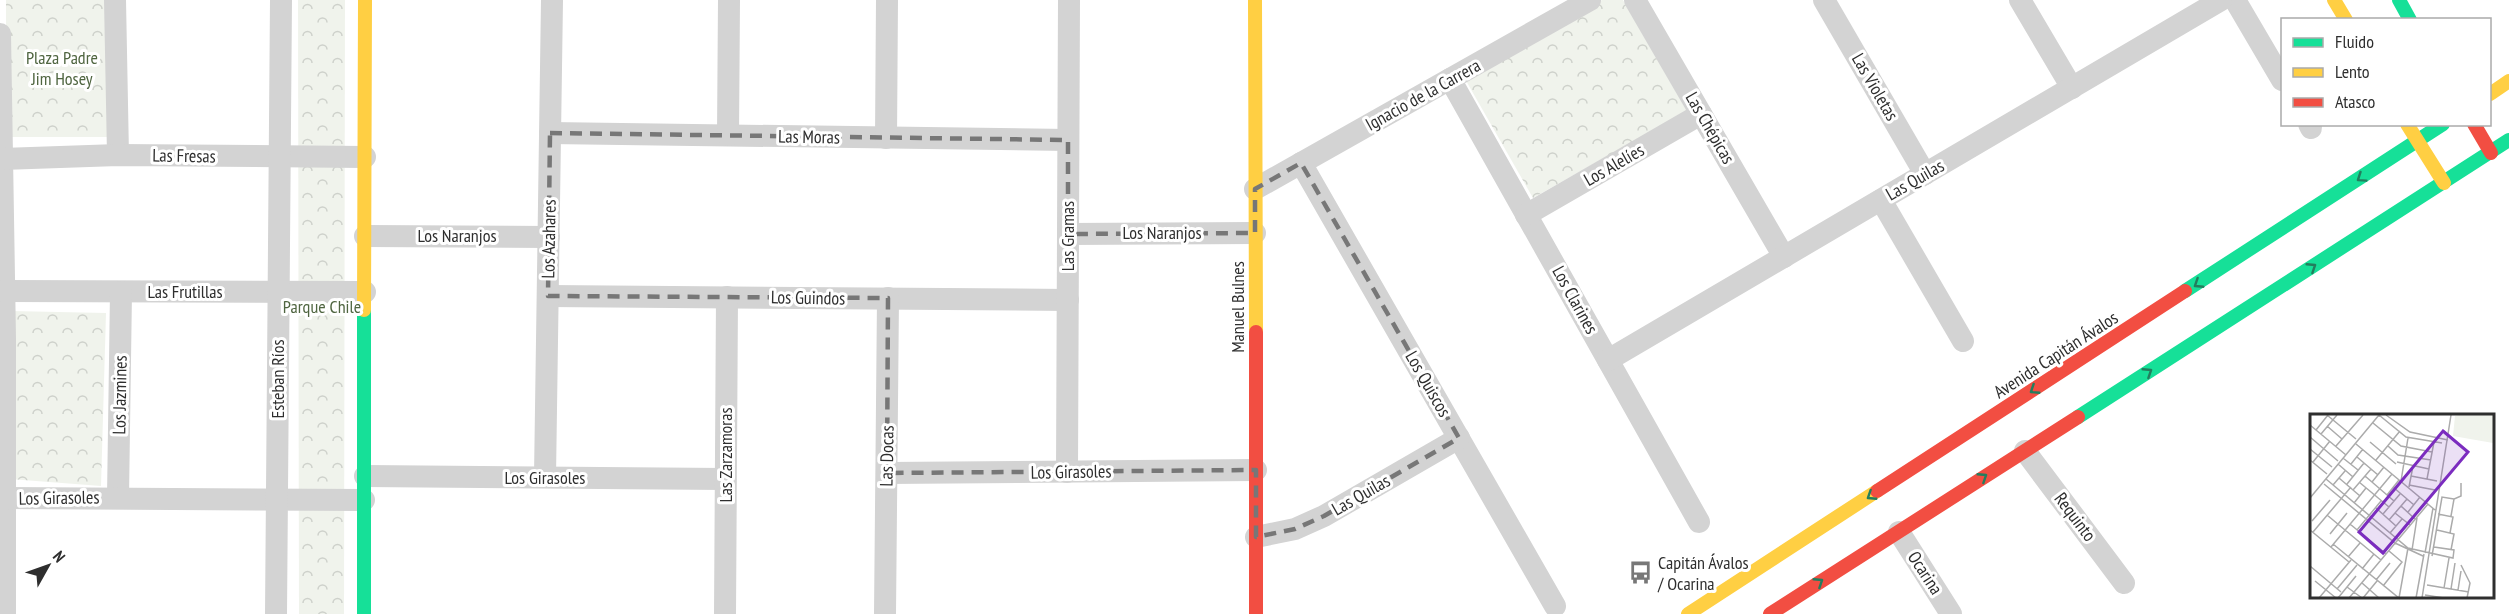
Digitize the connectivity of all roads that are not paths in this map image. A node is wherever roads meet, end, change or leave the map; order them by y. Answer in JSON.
{"nodes":[{"id":1,"x":115,"y":0,"type":"edge"},
{"id":2,"x":281,"y":0,"type":"edge"},
{"id":3,"x":365,"y":0,"type":"edge"},
{"id":4,"x":552,"y":0,"type":"edge"},
{"id":5,"x":729,"y":0,"type":"edge"},
{"id":6,"x":887,"y":0,"type":"edge"},
{"id":7,"x":1069,"y":0,"type":"edge"},
{"id":8,"x":1255,"y":0,"type":"edge"},
{"id":9,"x":1590,"y":0,"type":"edge"},
{"id":10,"x":1635,"y":0,"type":"edge"},
{"id":11,"x":1824,"y":0,"type":"edge"},
{"id":12,"x":2020,"y":0,"type":"edge"},
{"id":13,"x":2221,"y":0,"type":"edge"},
{"id":14,"x":2235,"y":0,"type":"edge"},
{"id":15,"x":2334,"y":0,"type":"edge"},
{"id":16,"x":2398,"y":0,"type":"edge"},
{"id":17,"x":2345,"y":18,"type":"edge"},
{"id":18,"x":2409,"y":18,"type":"edge"},
{"id":19,"x":0,"y":34,"type":"edge"},
{"id":20,"x":2281,"y":77,"type":"edge"},
{"id":21,"x":1450,"y":79,"type":"junction"},
{"id":22,"x":2509,"y":81,"type":"edge"},
{"id":23,"x":2072,"y":88,"type":"junction"},
{"id":24,"x":2491,"y":93,"type":"edge"},
{"id":25,"x":0,"y":113,"type":"edge"},
{"id":26,"x":1701,"y":114,"type":"junction"},
{"id":27,"x":2408,"y":126,"type":"edge"},
{"id":28,"x":2440,"y":126,"type":"edge"},
{"id":29,"x":2475,"y":126,"type":"edge"},
{"id":30,"x":550,"y":133,"type":"junction"},
{"id":31,"x":728,"y":135,"type":"junction"},
{"id":32,"x":886,"y":138,"type":"junction"},
{"id":33,"x":1068,"y":140,"type":"junction"},
{"id":34,"x":2509,"y":140,"type":"edge"},
{"id":35,"x":2417,"y":141,"type":"junction"},
{"id":36,"x":2491,"y":153,"type":"junction"},
{"id":37,"x":118,"y":155,"type":"junction"},
{"id":38,"x":280,"y":157,"type":"junction"},
{"id":39,"x":365,"y":157,"type":"junction"},
{"id":40,"x":2,"y":159,"type":"junction"},
{"id":41,"x":1301,"y":163,"type":"junction"},
{"id":42,"x":1925,"y":174,"type":"junction"},
{"id":43,"x":2444,"y":183,"type":"junction"},
{"id":44,"x":1256,"y":189,"type":"junction"},
{"id":45,"x":1881,"y":200,"type":"junction"},
{"id":46,"x":1526,"y":215,"type":"junction"},
{"id":47,"x":1255,"y":233,"type":"junction"},
{"id":48,"x":1068,"y":234,"type":"junction"},
{"id":49,"x":365,"y":236,"type":"junction"},
{"id":50,"x":549,"y":237,"type":"junction"},
{"id":51,"x":1784,"y":257,"type":"junction"},
{"id":52,"x":4,"y":291,"type":"junction"},
{"id":53,"x":121,"y":292,"type":"junction"},
{"id":54,"x":278,"y":292,"type":"junction"},
{"id":55,"x":365,"y":292,"type":"junction"},
{"id":56,"x":548,"y":296,"type":"junction"},
{"id":57,"x":727,"y":297,"type":"junction"},
{"id":58,"x":888,"y":298,"type":"junction"},
{"id":59,"x":1068,"y":300,"type":"junction"},
{"id":60,"x":2,"y":339,"type":"edge"},
{"id":61,"x":1963,"y":341,"type":"dead end"},
{"id":62,"x":1608,"y":360,"type":"junction"},
{"id":63,"x":1459,"y":438,"type":"junction"},
{"id":64,"x":2025,"y":451,"type":"junction"},
{"id":65,"x":1256,"y":470,"type":"junction"},
{"id":66,"x":1067,"y":472,"type":"junction"},
{"id":67,"x":887,"y":473,"type":"junction"},
{"id":68,"x":364,"y":476,"type":"junction"},
{"id":69,"x":545,"y":477,"type":"junction"},
{"id":70,"x":725,"y":479,"type":"junction"},
{"id":71,"x":118,"y":497,"type":"junction"},
{"id":72,"x":5,"y":498,"type":"junction"},
{"id":73,"x":364,"y":500,"type":"junction"},
{"id":74,"x":278,"y":501,"type":"junction"},
{"id":75,"x":1699,"y":522,"type":"dead end"},
{"id":76,"x":1899,"y":532,"type":"junction"},
{"id":77,"x":1256,"y":537,"type":"junction"},
{"id":78,"x":2124,"y":583,"type":"dead end"},
{"id":79,"x":1555,"y":606,"type":"dead end"},
{"id":80,"x":5,"y":614,"type":"edge"},
{"id":81,"x":276,"y":614,"type":"edge"},
{"id":82,"x":364,"y":614,"type":"edge"},
{"id":83,"x":725,"y":614,"type":"edge"},
{"id":84,"x":885,"y":614,"type":"edge"},
{"id":85,"x":1256,"y":614,"type":"edge"},
{"id":86,"x":1688,"y":614,"type":"edge"},
{"id":87,"x":1770,"y":614,"type":"edge"},
{"id":88,"x":1951,"y":614,"type":"edge"}],
"edges":[{"from":1,"to":37,"type":"street"},
{"from":2,"to":38,"type":"street","name":"Esteban Ríos"},
{"from":3,"to":39,"type":"main road"},
{"from":4,"to":30,"type":"street","name":"Los Azahares"},
{"from":5,"to":31,"type":"street"},
{"from":6,"to":32,"type":"street"},
{"from":7,"to":33,"type":"street","name":"Las Gramas"},
{"from":8,"to":44,"type":"main road","name":"Manuel Bulnes"},
{"from":9,"to":21,"type":"street","name":"Ignacio de la Carrera"},
{"from":10,"to":26,"type":"street","name":"Las Chépicas"},
{"from":11,"to":42,"type":"street","name":"Las Violetas"},
{"from":12,"to":23,"type":"street"},
{"from":13,"to":23,"type":"street","name":"Las Quilas"},
{"from":14,"to":20,"type":"street"},
{"from":15,"to":17,"type":"main road"},
{"from":16,"to":18,"type":"main road"},
{"from":19,"to":25,"type":"street"},
{"from":21,"to":41,"type":"street","name":"Ignacio de la Carrera"},
{"from":21,"to":46,"type":"street","name":"Los Clarines"},
{"from":22,"to":24,"type":"main road"},
{"from":23,"to":42,"type":"street","name":"Las Quilas"},
{"from":25,"to":40,"type":"street"},
{"from":26,"to":46,"type":"street","name":"Los Alelíes"},
{"from":26,"to":51,"type":"street","name":"Las Chépicas"},
{"from":27,"to":35,"type":"main road"},
{"from":28,"to":35,"type":"main road","name":"Avenida Capitán Ávalos"},
{"from":29,"to":36,"type":"main road"},
{"from":30,"to":31,"type":"street","name":"Las Moras"},
{"from":30,"to":50,"type":"street","name":"Los Azahares"},
{"from":31,"to":32,"type":"street","name":"Las Moras"},
{"from":32,"to":33,"type":"street","name":"Las Moras"},
{"from":33,"to":48,"type":"street","name":"Las Gramas"},
{"from":34,"to":36,"type":"main road"},
{"from":35,"to":43,"type":"main road"},
{"from":35,"to":86,"type":"main road","name":"Avenida Capitán Ávalos","one_way":true},
{"from":36,"to":43,"type":"main road"},
{"from":37,"to":38,"type":"street","name":"Las Fresas"},
{"from":37,"to":40,"type":"street","name":"Las Fresas"},
{"from":38,"to":39,"type":"street","name":"Las Fresas"},
{"from":38,"to":54,"type":"street","name":"Esteban Ríos"},
{"from":39,"to":49,"type":"main road"},
{"from":40,"to":52,"type":"street"},
{"from":41,"to":44,"type":"street","name":"Ignacio de la Carrera"},
{"from":41,"to":63,"type":"street","name":"Los Quiscos"},
{"from":42,"to":45,"type":"street","name":"Las Quilas"},
{"from":64,"to":43,"type":"main road","one_way":true},
{"from":44,"to":47,"type":"main road","name":"Manuel Bulnes"},
{"from":45,"to":51,"type":"street","name":"Las Quilas"},
{"from":45,"to":61,"type":"street"},
{"from":46,"to":62,"type":"street","name":"Los Clarines"},
{"from":47,"to":48,"type":"street","name":"Los Naranjos"},
{"from":47,"to":65,"type":"main road","name":"Manuel Bulnes"},
{"from":48,"to":59,"type":"street","name":"Las Gramas"},
{"from":49,"to":50,"type":"street","name":"Los Naranjos"},
{"from":49,"to":55,"type":"main road"},
{"from":50,"to":56,"type":"street","name":"Los Azahares"},
{"from":51,"to":62,"type":"street","name":"Las Quilas"},
{"from":52,"to":53,"type":"street","name":"Las Frutillas"},
{"from":52,"to":60,"type":"street"},
{"from":53,"to":54,"type":"street","name":"Las Frutillas"},
{"from":53,"to":71,"type":"street","name":"Los Jazmines"},
{"from":54,"to":55,"type":"street","name":"Las Frutillas"},
{"from":54,"to":74,"type":"street","name":"Esteban Ríos"},
{"from":55,"to":68,"type":"main road"},
{"from":56,"to":57,"type":"street","name":"Los Guindos"},
{"from":56,"to":69,"type":"street","name":"Los Azahares"},
{"from":57,"to":58,"type":"street","name":"Los Guindos"},
{"from":57,"to":70,"type":"street","name":"Las Zarzamoras"},
{"from":58,"to":59,"type":"street","name":"Los Guindos"},
{"from":58,"to":67,"type":"street","name":"Las Docas"},
{"from":59,"to":66,"type":"street","name":"Las Gramas"},
{"from":60,"to":72,"type":"street"},
{"from":62,"to":75,"type":"street","name":"Los Clarines"},
{"from":63,"to":77,"type":"street","name":"Las Quilas"},
{"from":63,"to":79,"type":"street","name":"Los Quiscos"},
{"from":76,"to":64,"type":"main road","one_way":true},
{"from":64,"to":78,"type":"street","name":"Requinto"},
{"from":65,"to":66,"type":"street","name":"Los Girasoles"},
{"from":65,"to":77,"type":"main road","name":"Manuel Bulnes"},
{"from":66,"to":67,"type":"street","name":"Los Girasoles"},
{"from":67,"to":84,"type":"street","name":"Las Docas"},
{"from":68,"to":69,"type":"street","name":"Los Girasoles"},
{"from":68,"to":73,"type":"main road"},
{"from":69,"to":70,"type":"street","name":"Los Girasoles"},
{"from":70,"to":83,"type":"street","name":"Las Zarzamoras"},
{"from":71,"to":72,"type":"street","name":"Los Girasoles"},
{"from":71,"to":74,"type":"street","name":"Los Girasoles"},
{"from":72,"to":80,"type":"street"},
{"from":73,"to":74,"type":"street","name":"Los Girasoles"},
{"from":73,"to":82,"type":"main road"},
{"from":74,"to":81,"type":"street","name":"Esteban Ríos"},
{"from":87,"to":76,"type":"main road","one_way":true},
{"from":76,"to":88,"type":"street","name":"Ocarina"},
{"from":77,"to":85,"type":"main road","name":"Manuel Bulnes"}]}
